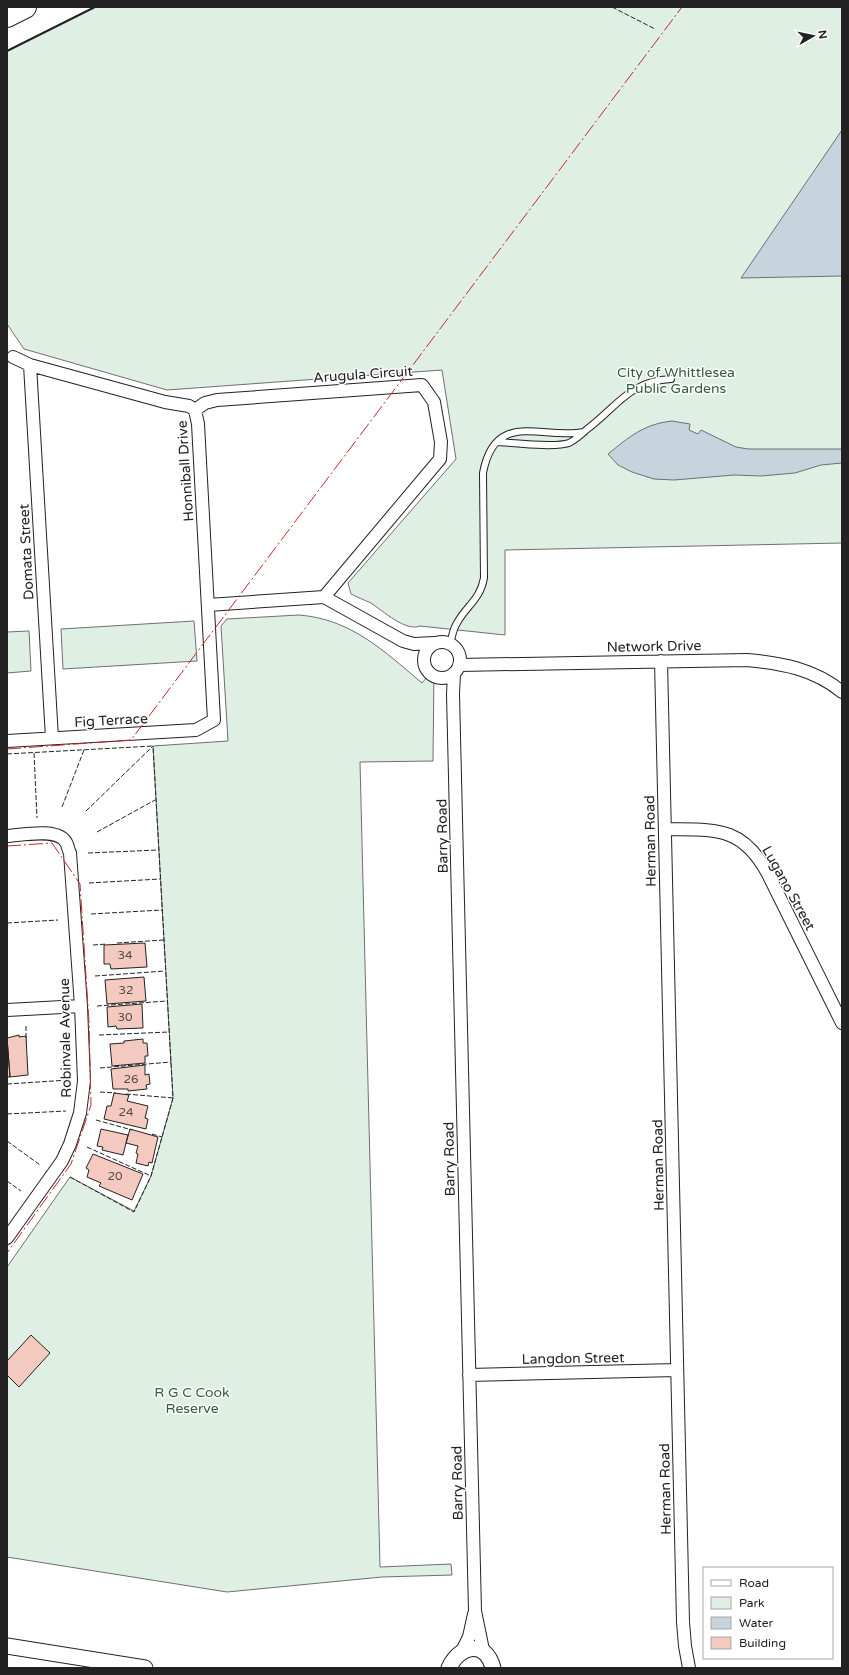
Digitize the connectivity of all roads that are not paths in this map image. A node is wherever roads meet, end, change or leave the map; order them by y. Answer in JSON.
{"nodes":[{"id":1,"x":25,"y":7,"type":"edge"},
{"id":2,"x":7,"y":16,"type":"edge"},
{"id":3,"x":14,"y":357,"type":"dead end"},
{"id":4,"x":30,"y":365,"type":"junction"},
{"id":5,"x":671,"y":379,"type":"dead end"},
{"id":6,"x":195,"y":410,"type":"junction"},
{"id":7,"x":584,"y":432,"type":"junction"},
{"id":8,"x":498,"y":442,"type":"junction"},
{"id":9,"x":324,"y":597,"type":"junction"},
{"id":10,"x":208,"y":605,"type":"junction"},
{"id":11,"x":403,"y":641,"type":"junction"},
{"id":12,"x":435,"y":643,"type":"junction"},
{"id":13,"x":450,"y":644,"type":"junction"},
{"id":14,"x":661,"y":661,"type":"junction"},
{"id":15,"x":426,"y":669,"type":"junction"},
{"id":16,"x":457,"y":669,"type":"junction"},
{"id":17,"x":437,"y":678,"type":"junction"},
{"id":18,"x":842,"y":692,"type":"edge"},
{"id":19,"x":453,"y":707,"type":"junction"},
{"id":20,"x":214,"y":720,"type":"joint"},
{"id":21,"x":52,"y":738,"type":"junction"},
{"id":22,"x":7,"y":741,"type":"edge"},
{"id":23,"x":665,"y":829,"type":"junction"},
{"id":24,"x":7,"y":836,"type":"edge"},
{"id":25,"x":81,"y":1006,"type":"junction"},
{"id":26,"x":7,"y":1010,"type":"edge"},
{"id":27,"x":842,"y":1023,"type":"edge"},
{"id":28,"x":7,"y":1238,"type":"edge"},
{"id":29,"x":677,"y":1370,"type":"junction"},
{"id":30,"x":469,"y":1375,"type":"junction"},
{"id":31,"x":475,"y":1611,"type":"junction"},
{"id":32,"x":7,"y":1646,"type":"edge"},
{"id":33,"x":483,"y":1650,"type":"junction"},
{"id":34,"x":462,"y":1651,"type":"junction"},
{"id":35,"x":145,"y":1668,"type":"edge"},
{"id":36,"x":446,"y":1668,"type":"edge"},
{"id":37,"x":493,"y":1668,"type":"edge"},
{"id":38,"x":689,"y":1668,"type":"edge"}],
"edges":[{"from":1,"to":2,"type":"highway"},
{"from":3,"to":4,"type":"street","name":"Honniball Drive"},
{"from":4,"to":6,"type":"street","name":"Honniball Drive"},
{"from":4,"to":21,"type":"street","name":"Domata Street"},
{"from":5,"to":7,"type":"lane"},
{"from":6,"to":9,"type":"street","name":"Arugula Circuit"},
{"from":6,"to":10,"type":"street","name":"Honniball Drive"},
{"from":7,"to":8,"type":"lane"},
{"from":7,"to":8,"type":"lane"},
{"from":8,"to":13,"type":"lane"},
{"from":9,"to":10,"type":"street"},
{"from":9,"to":11,"type":"street"},
{"from":10,"to":20,"type":"street","name":"Honniball Drive"},
{"from":11,"to":12,"type":"street"},
{"from":11,"to":15,"type":"street"},
{"from":12,"to":13,"type":"street"},
{"from":12,"to":15,"type":"street"},
{"from":13,"to":16,"type":"street"},
{"from":14,"to":16,"type":"street","name":"Network Drive"},
{"from":14,"to":18,"type":"street","name":"Network Drive"},
{"from":14,"to":23,"type":"street","name":"Herman Road"},
{"from":15,"to":17,"type":"street"},
{"from":16,"to":17,"type":"street"},
{"from":16,"to":19,"type":"street","name":"Barry Road"},
{"from":17,"to":19,"type":"street","name":"Barry Road"},
{"from":19,"to":30,"type":"street","name":"Barry Road"},
{"from":20,"to":21,"type":"street","name":"Fig Terrace"},
{"from":21,"to":22,"type":"street","name":"Fig Terrace"},
{"from":23,"to":27,"type":"street","name":"Lugano Street"},
{"from":23,"to":29,"type":"street","name":"Herman Road"},
{"from":24,"to":25,"type":"street","name":"Robinvale Avenue"},
{"from":25,"to":26,"type":"street"},
{"from":25,"to":28,"type":"street","name":"Robinvale Avenue"},
{"from":29,"to":30,"type":"street","name":"Langdon Street"},
{"from":29,"to":38,"type":"street","name":"Herman Road"},
{"from":30,"to":31,"type":"street","name":"Barry Road"},
{"from":31,"to":33,"type":"street","name":"Barry Road"},
{"from":31,"to":34,"type":"street","name":"Barry Road"},
{"from":32,"to":35,"type":"street"},
{"from":33,"to":34,"type":"street"},
{"from":33,"to":37,"type":"street"},
{"from":34,"to":36,"type":"street"}]}
